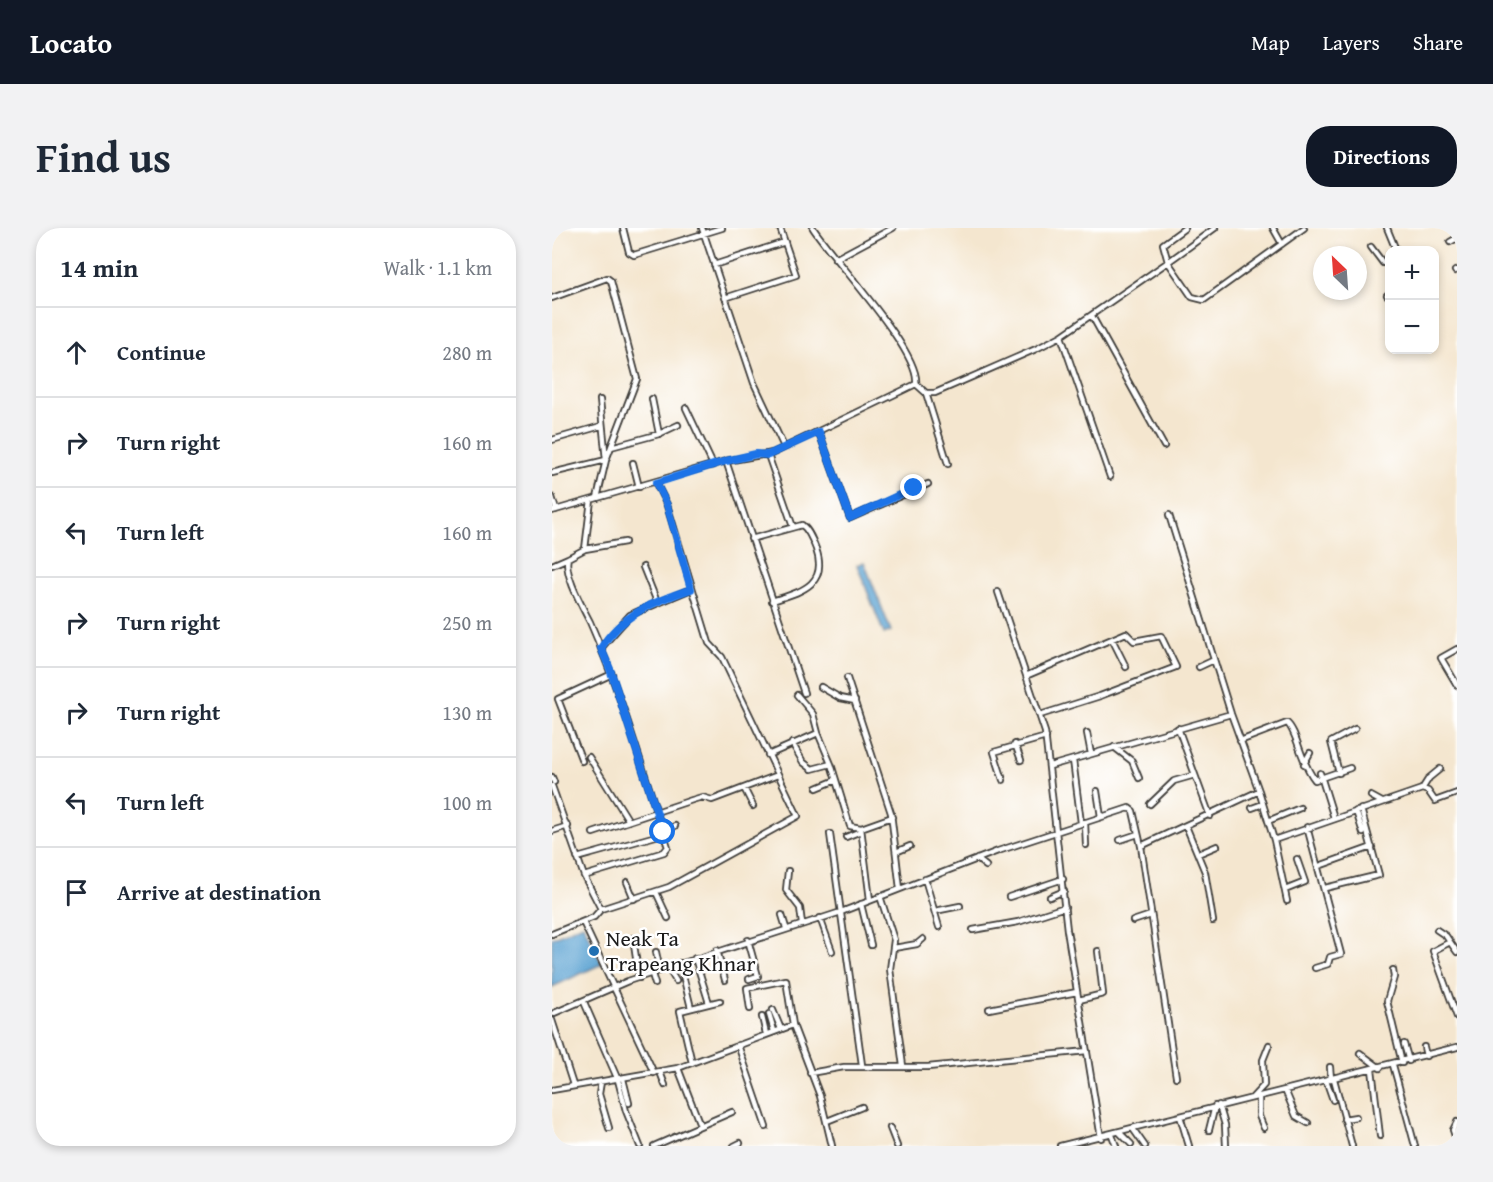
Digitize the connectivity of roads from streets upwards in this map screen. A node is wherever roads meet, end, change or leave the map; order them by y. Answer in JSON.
{"nodes":[{"id":1,"x":623,"y":228,"type":"edge"},
{"id":2,"x":702,"y":228,"type":"edge"},
{"id":3,"x":722,"y":228,"type":"edge"},
{"id":4,"x":780,"y":228,"type":"edge"},
{"id":5,"x":813,"y":228,"type":"edge"},
{"id":6,"x":893,"y":228,"type":"edge"},
{"id":7,"x":1185,"y":228,"type":"edge"},
{"id":8,"x":1215,"y":228,"type":"edge"},
{"id":9,"x":1273,"y":228,"type":"edge"},
{"id":10,"x":1304,"y":228,"type":"edge"},
{"id":11,"x":1388,"y":228,"type":"edge"},
{"id":12,"x":704,"y":234,"type":"junction"},
{"id":13,"x":1457,"y":238,"type":"edge"},
{"id":14,"x":785,"y":242,"type":"junction"},
{"id":15,"x":1450,"y":242,"type":"dead end"},
{"id":16,"x":1282,"y":244,"type":"junction"},
{"id":17,"x":1395,"y":246,"type":"edge"},
{"id":18,"x":1371,"y":247,"type":"dead end"},
{"id":19,"x":835,"y":259,"type":"junction"},
{"id":20,"x":1168,"y":262,"type":"junction"},
{"id":21,"x":1385,"y":262,"type":"edge"},
{"id":22,"x":714,"y":265,"type":"junction"},
{"id":23,"x":552,"y":298,"type":"edge"},
{"id":24,"x":725,"y":298,"type":"junction"},
{"id":25,"x":1092,"y":316,"type":"junction"},
{"id":26,"x":1061,"y":336,"type":"junction"},
{"id":27,"x":916,"y":384,"type":"junction"},
{"id":28,"x":926,"y":393,"type":"junction"},
{"id":29,"x":652,"y":399,"type":"dead end"},
{"id":30,"x":600,"y":400,"type":"dead end"},
{"id":31,"x":686,"y":408,"type":"dead end"},
{"id":32,"x":678,"y":425,"type":"dead end"},
{"id":33,"x":602,"y":426,"type":"junction"},
{"id":34,"x":819,"y":432,"type":"junction"},
{"id":35,"x":659,"y":434,"type":"junction"},
{"id":36,"x":552,"y":440,"type":"edge"},
{"id":37,"x":1164,"y":446,"type":"dead end"},
{"id":38,"x":612,"y":447,"type":"junction"},
{"id":39,"x":784,"y":447,"type":"junction"},
{"id":40,"x":768,"y":455,"type":"junction"},
{"id":41,"x":606,"y":460,"type":"junction"},
{"id":42,"x":726,"y":461,"type":"junction"},
{"id":43,"x":633,"y":463,"type":"dead end"},
{"id":44,"x":948,"y":464,"type":"dead end"},
{"id":45,"x":714,"y":465,"type":"junction"},
{"id":46,"x":552,"y":473,"type":"edge"},
{"id":47,"x":1110,"y":477,"type":"dead end"},
{"id":48,"x":656,"y":483,"type":"junction"},
{"id":49,"x":928,"y":484,"type":"dead end"},
{"id":50,"x":639,"y":487,"type":"junction"},
{"id":51,"x":552,"y":497,"type":"edge"},
{"id":52,"x":597,"y":498,"type":"junction"},
{"id":53,"x":591,"y":500,"type":"junction"},
{"id":54,"x":554,"y":510,"type":"edge"},
{"id":55,"x":1168,"y":515,"type":"dead end"},
{"id":56,"x":793,"y":527,"type":"junction"},
{"id":57,"x":751,"y":539,"type":"junction"},
{"id":58,"x":625,"y":542,"type":"dead end"},
{"id":59,"x":585,"y":549,"type":"junction"},
{"id":60,"x":568,"y":558,"type":"junction"},
{"id":61,"x":552,"y":565,"type":"edge"},
{"id":62,"x":643,"y":567,"type":"dead end"},
{"id":63,"x":691,"y":589,"type":"junction"},
{"id":64,"x":998,"y":592,"type":"dead end"},
{"id":65,"x":772,"y":601,"type":"junction"},
{"id":66,"x":657,"y":602,"type":"junction"},
{"id":67,"x":1112,"y":639,"type":"junction"},
{"id":68,"x":601,"y":648,"type":"junction"},
{"id":69,"x":1457,"y":649,"type":"edge"},
{"id":70,"x":1214,"y":660,"type":"junction"},
{"id":71,"x":1199,"y":667,"type":"dead end"},
{"id":72,"x":1126,"y":668,"type":"dead end"},
{"id":73,"x":612,"y":674,"type":"junction"},
{"id":74,"x":1028,"y":675,"type":"junction"},
{"id":75,"x":847,"y":678,"type":"dead end"},
{"id":76,"x":1457,"y":685,"type":"edge"},
{"id":77,"x":821,"y":687,"type":"dead end"},
{"id":78,"x":804,"y":693,"type":"dead end"},
{"id":79,"x":797,"y":695,"type":"dead end"},
{"id":80,"x":855,"y":701,"type":"junction"},
{"id":81,"x":1086,"y":701,"type":"junction"},
{"id":82,"x":1089,"y":709,"type":"dead end"},
{"id":83,"x":1231,"y":714,"type":"junction"},
{"id":84,"x":1040,"y":715,"type":"junction"},
{"id":85,"x":1178,"y":728,"type":"junction"},
{"id":86,"x":1355,"y":729,"type":"dead end"},
{"id":87,"x":818,"y":733,"type":"junction"},
{"id":88,"x":1087,"y":733,"type":"dead end"},
{"id":89,"x":1046,"y":737,"type":"junction"},
{"id":90,"x":1240,"y":741,"type":"junction"},
{"id":91,"x":792,"y":743,"type":"junction"},
{"id":92,"x":1015,"y":744,"type":"junction"},
{"id":93,"x":1114,"y":747,"type":"junction"},
{"id":94,"x":1310,"y":753,"type":"dead end"},
{"id":95,"x":1091,"y":754,"type":"junction"},
{"id":96,"x":768,"y":755,"type":"junction"},
{"id":97,"x":589,"y":757,"type":"dead end"},
{"id":98,"x":1073,"y":759,"type":"junction"},
{"id":99,"x":1021,"y":760,"type":"dead end"},
{"id":100,"x":582,"y":761,"type":"dead end"},
{"id":101,"x":831,"y":764,"type":"junction"},
{"id":102,"x":1304,"y":764,"type":"junction"},
{"id":103,"x":1050,"y":766,"type":"junction"},
{"id":104,"x":1350,"y":768,"type":"dead end"},
{"id":105,"x":1440,"y":770,"type":"dead end"},
{"id":106,"x":1320,"y":773,"type":"dead end"},
{"id":107,"x":1339,"y":774,"type":"junction"},
{"id":108,"x":778,"y":775,"type":"junction"},
{"id":109,"x":1195,"y":775,"type":"junction"},
{"id":110,"x":1139,"y":778,"type":"dead end"},
{"id":111,"x":836,"y":780,"type":"junction"},
{"id":112,"x":1003,"y":780,"type":"dead end"},
{"id":113,"x":1322,"y":780,"type":"junction"},
{"id":114,"x":553,"y":782,"type":"edge"},
{"id":115,"x":1168,"y":786,"type":"junction"},
{"id":116,"x":744,"y":788,"type":"junction"},
{"id":117,"x":817,"y":788,"type":"dead end"},
{"id":118,"x":1160,"y":788,"type":"dead end"},
{"id":119,"x":1422,"y":789,"type":"junction"},
{"id":120,"x":1259,"y":790,"type":"junction"},
{"id":121,"x":1097,"y":791,"type":"dead end"},
{"id":122,"x":1457,"y":793,"type":"edge"},
{"id":123,"x":1371,"y":796,"type":"dead end"},
{"id":124,"x":1382,"y":802,"type":"junction"},
{"id":125,"x":1150,"y":804,"type":"dead end"},
{"id":126,"x":1263,"y":804,"type":"junction"},
{"id":127,"x":753,"y":806,"type":"dead end"},
{"id":128,"x":1300,"y":807,"type":"dead end"},
{"id":129,"x":1252,"y":808,"type":"dead end"},
{"id":130,"x":1358,"y":810,"type":"junction"},
{"id":131,"x":657,"y":812,"type":"junction"},
{"id":132,"x":1210,"y":816,"type":"junction"},
{"id":133,"x":891,"y":817,"type":"junction"},
{"id":134,"x":1101,"y":817,"type":"junction"},
{"id":135,"x":1334,"y":818,"type":"junction"},
{"id":136,"x":629,"y":821,"type":"junction"},
{"id":137,"x":1268,"y":821,"type":"junction"},
{"id":138,"x":1083,"y":823,"type":"junction"},
{"id":139,"x":675,"y":825,"type":"dead end"},
{"id":140,"x":568,"y":826,"type":"junction"},
{"id":141,"x":1186,"y":826,"type":"junction"},
{"id":142,"x":1307,"y":827,"type":"junction"},
{"id":143,"x":861,"y":829,"type":"junction"},
{"id":144,"x":552,"y":831,"type":"edge"},
{"id":145,"x":1058,"y":831,"type":"junction"},
{"id":146,"x":593,"y":832,"type":"dead end"},
{"id":147,"x":663,"y":832,"type":"junction"},
{"id":148,"x":1363,"y":833,"type":"dead end"},
{"id":149,"x":830,"y":834,"type":"dead end"},
{"id":150,"x":1138,"y":834,"type":"junction"},
{"id":151,"x":846,"y":837,"type":"dead end"},
{"id":152,"x":1120,"y":840,"type":"dead end"},
{"id":153,"x":1274,"y":840,"type":"junction"},
{"id":154,"x":632,"y":842,"type":"junction"},
{"id":155,"x":1086,"y":845,"type":"dead end"},
{"id":156,"x":910,"y":846,"type":"dead end"},
{"id":157,"x":1141,"y":846,"type":"junction"},
{"id":158,"x":1216,"y":846,"type":"dead end"},
{"id":159,"x":1372,"y":847,"type":"junction"},
{"id":160,"x":634,"y":851,"type":"dead end"},
{"id":161,"x":896,"y":852,"type":"junction"},
{"id":162,"x":1198,"y":855,"type":"junction"},
{"id":163,"x":577,"y":858,"type":"junction"},
{"id":164,"x":977,"y":859,"type":"junction"},
{"id":165,"x":1297,"y":859,"type":"dead end"},
{"id":166,"x":986,"y":866,"type":"dead end"},
{"id":167,"x":1319,"y":867,"type":"junction"},
{"id":168,"x":788,"y":871,"type":"dead end"},
{"id":169,"x":584,"y":876,"type":"junction"},
{"id":170,"x":925,"y":879,"type":"junction"},
{"id":171,"x":1063,"y":879,"type":"junction"},
{"id":172,"x":627,"y":882,"type":"dead end"},
{"id":173,"x":1325,"y":888,"type":"junction"},
{"id":174,"x":900,"y":889,"type":"junction"},
{"id":175,"x":1285,"y":890,"type":"junction"},
{"id":176,"x":1064,"y":891,"type":"junction"},
{"id":177,"x":656,"y":892,"type":"junction"},
{"id":178,"x":880,"y":896,"type":"junction"},
{"id":179,"x":1009,"y":897,"type":"dead end"},
{"id":180,"x":1050,"y":897,"type":"dead end"},
{"id":181,"x":634,"y":899,"type":"junction"},
{"id":182,"x":870,"y":900,"type":"junction"},
{"id":183,"x":1287,"y":901,"type":"dead end"},
{"id":184,"x":861,"y":904,"type":"junction"},
{"id":185,"x":960,"y":906,"type":"dead end"},
{"id":186,"x":1065,"y":907,"type":"junction"},
{"id":187,"x":601,"y":909,"type":"junction"},
{"id":188,"x":936,"y":911,"type":"junction"},
{"id":189,"x":841,"y":912,"type":"junction"},
{"id":190,"x":782,"y":915,"type":"dead end"},
{"id":191,"x":1151,"y":915,"type":"junction"},
{"id":192,"x":668,"y":918,"type":"dead end"},
{"id":193,"x":820,"y":918,"type":"junction"},
{"id":194,"x":1133,"y":921,"type":"dead end"},
{"id":195,"x":1213,"y":921,"type":"dead end"},
{"id":196,"x":583,"y":922,"type":"junction"},
{"id":197,"x":802,"y":924,"type":"junction"},
{"id":198,"x":939,"y":927,"type":"dead end"},
{"id":199,"x":786,"y":928,"type":"junction"},
{"id":200,"x":973,"y":930,"type":"dead end"},
{"id":201,"x":1437,"y":930,"type":"dead end"},
{"id":202,"x":552,"y":934,"type":"edge"},
{"id":203,"x":633,"y":938,"type":"dead end"},
{"id":204,"x":923,"y":939,"type":"dead end"},
{"id":205,"x":748,"y":940,"type":"junction"},
{"id":206,"x":1450,"y":942,"type":"junction"},
{"id":207,"x":871,"y":945,"type":"dead end"},
{"id":208,"x":894,"y":948,"type":"junction"},
{"id":209,"x":717,"y":950,"type":"junction"},
{"id":210,"x":832,"y":951,"type":"dead end"},
{"id":211,"x":1098,"y":951,"type":"dead end"},
{"id":212,"x":656,"y":952,"type":"dead end"},
{"id":213,"x":1457,"y":952,"type":"edge"},
{"id":214,"x":695,"y":958,"type":"junction"},
{"id":215,"x":680,"y":963,"type":"junction"},
{"id":216,"x":756,"y":966,"type":"junction"},
{"id":217,"x":668,"y":968,"type":"junction"},
{"id":218,"x":744,"y":968,"type":"dead end"},
{"id":219,"x":1315,"y":968,"type":"dead end"},
{"id":220,"x":1393,"y":970,"type":"dead end"},
{"id":221,"x":660,"y":971,"type":"junction"},
{"id":222,"x":652,"y":974,"type":"junction"},
{"id":223,"x":639,"y":978,"type":"junction"},
{"id":224,"x":749,"y":979,"type":"dead end"},
{"id":225,"x":725,"y":980,"type":"dead end"},
{"id":226,"x":676,"y":981,"type":"dead end"},
{"id":227,"x":656,"y":984,"type":"dead end"},
{"id":228,"x":614,"y":988,"type":"junction"},
{"id":229,"x":1077,"y":992,"type":"junction"},
{"id":230,"x":1078,"y":1000,"type":"junction"},
{"id":231,"x":720,"y":1001,"type":"dead end"},
{"id":232,"x":584,"y":1002,"type":"junction"},
{"id":233,"x":709,"y":1004,"type":"junction"},
{"id":234,"x":691,"y":1008,"type":"junction"},
{"id":235,"x":989,"y":1009,"type":"dead end"},
{"id":236,"x":750,"y":1010,"type":"dead end"},
{"id":237,"x":552,"y":1014,"type":"edge"},
{"id":238,"x":762,"y":1017,"type":"dead end"},
{"id":239,"x":1457,"y":1017,"type":"edge"},
{"id":240,"x":552,"y":1020,"type":"edge"},
{"id":241,"x":793,"y":1025,"type":"junction"},
{"id":242,"x":781,"y":1029,"type":"junction"},
{"id":243,"x":774,"y":1031,"type":"junction"},
{"id":244,"x":766,"y":1034,"type":"junction"},
{"id":245,"x":1404,"y":1044,"type":"dead end"},
{"id":246,"x":738,"y":1045,"type":"junction"},
{"id":247,"x":1269,"y":1045,"type":"dead end"},
{"id":248,"x":1424,"y":1047,"type":"dead end"},
{"id":249,"x":1457,"y":1047,"type":"edge"},
{"id":250,"x":1087,"y":1051,"type":"junction"},
{"id":251,"x":1360,"y":1053,"type":"dead end"},
{"id":252,"x":1426,"y":1056,"type":"junction"},
{"id":253,"x":1409,"y":1061,"type":"junction"},
{"id":254,"x":692,"y":1063,"type":"junction"},
{"id":255,"x":1402,"y":1063,"type":"junction"},
{"id":256,"x":862,"y":1065,"type":"junction"},
{"id":257,"x":1393,"y":1065,"type":"junction"},
{"id":258,"x":903,"y":1066,"type":"junction"},
{"id":259,"x":1330,"y":1067,"type":"dead end"},
{"id":260,"x":678,"y":1068,"type":"junction"},
{"id":261,"x":1380,"y":1068,"type":"junction"},
{"id":262,"x":1372,"y":1069,"type":"junction"},
{"id":263,"x":660,"y":1072,"type":"junction"},
{"id":264,"x":654,"y":1073,"type":"junction"},
{"id":265,"x":810,"y":1073,"type":"junction"},
{"id":266,"x":1176,"y":1077,"type":"dead end"},
{"id":267,"x":621,"y":1079,"type":"junction"},
{"id":268,"x":1330,"y":1079,"type":"junction"},
{"id":269,"x":601,"y":1082,"type":"junction"},
{"id":270,"x":573,"y":1085,"type":"junction"},
{"id":271,"x":665,"y":1085,"type":"dead end"},
{"id":272,"x":552,"y":1090,"type":"edge"},
{"id":273,"x":1285,"y":1090,"type":"junction"},
{"id":274,"x":1259,"y":1096,"type":"junction"},
{"id":275,"x":1252,"y":1098,"type":"junction"},
{"id":276,"x":1333,"y":1100,"type":"dead end"},
{"id":277,"x":629,"y":1103,"type":"dead end"},
{"id":278,"x":1217,"y":1106,"type":"junction"},
{"id":279,"x":862,"y":1107,"type":"dead end"},
{"id":280,"x":732,"y":1112,"type":"dead end"},
{"id":281,"x":1180,"y":1116,"type":"junction"},
{"id":282,"x":1356,"y":1117,"type":"dead end"},
{"id":283,"x":1344,"y":1119,"type":"junction"},
{"id":284,"x":827,"y":1121,"type":"junction"},
{"id":285,"x":1457,"y":1122,"type":"edge"},
{"id":286,"x":1308,"y":1123,"type":"dead end"},
{"id":287,"x":700,"y":1125,"type":"junction"},
{"id":288,"x":766,"y":1127,"type":"dead end"},
{"id":289,"x":609,"y":1128,"type":"dead end"},
{"id":290,"x":890,"y":1128,"type":"dead end"},
{"id":291,"x":1264,"y":1128,"type":"dead end"},
{"id":292,"x":1132,"y":1129,"type":"junction"},
{"id":293,"x":1209,"y":1130,"type":"dead end"},
{"id":294,"x":1120,"y":1133,"type":"junction"},
{"id":295,"x":1112,"y":1135,"type":"junction"},
{"id":296,"x":1380,"y":1136,"type":"dead end"},
{"id":297,"x":1101,"y":1138,"type":"junction"},
{"id":298,"x":1457,"y":1142,"type":"edge"},
{"id":299,"x":740,"y":1143,"type":"dead end"},
{"id":300,"x":1073,"y":1144,"type":"edge"},
{"id":301,"x":1131,"y":1144,"type":"dead end"},
{"id":302,"x":638,"y":1146,"type":"edge"},
{"id":303,"x":654,"y":1146,"type":"edge"},
{"id":304,"x":734,"y":1146,"type":"edge"},
{"id":305,"x":832,"y":1146,"type":"edge"},
{"id":306,"x":897,"y":1146,"type":"edge"},
{"id":307,"x":1060,"y":1146,"type":"edge"},
{"id":308,"x":1116,"y":1146,"type":"edge"},
{"id":309,"x":1145,"y":1146,"type":"edge"},
{"id":310,"x":1189,"y":1146,"type":"edge"},
{"id":311,"x":1226,"y":1146,"type":"edge"},
{"id":312,"x":1352,"y":1146,"type":"edge"},
{"id":313,"x":1415,"y":1146,"type":"edge"}],
"edges":[{"from":1,"to":12,"type":"street"},
{"from":2,"to":12,"type":"street"},
{"from":3,"to":12,"type":"street"},
{"from":4,"to":14,"type":"street"},
{"from":5,"to":19,"type":"street"},
{"from":6,"to":19,"type":"street"},
{"from":7,"to":20,"type":"street"},
{"from":8,"to":20,"type":"street"},
{"from":9,"to":16,"type":"street"},
{"from":10,"to":16,"type":"street"},
{"from":11,"to":17,"type":"street"},
{"from":12,"to":22,"type":"street"},
{"from":13,"to":15,"type":"street"},
{"from":14,"to":22,"type":"street"},
{"from":14,"to":24,"type":"street"},
{"from":16,"to":20,"type":"street"},
{"from":18,"to":21,"type":"street"},
{"from":19,"to":27,"type":"street"},
{"from":20,"to":25,"type":"street"},
{"from":22,"to":24,"type":"street"},
{"from":23,"to":38,"type":"street"},
{"from":24,"to":39,"type":"street"},
{"from":25,"to":26,"type":"street"},
{"from":25,"to":37,"type":"street"},
{"from":26,"to":28,"type":"street"},
{"from":26,"to":47,"type":"street"},
{"from":27,"to":28,"type":"street"},
{"from":27,"to":34,"type":"street"},
{"from":28,"to":44,"type":"street"},
{"from":29,"to":35,"type":"street"},
{"from":30,"to":33,"type":"street"},
{"from":31,"to":45,"type":"street"},
{"from":32,"to":35,"type":"street"},
{"from":33,"to":36,"type":"street"},
{"from":33,"to":41,"type":"street"},
{"from":34,"to":39,"type":"street"},
{"from":34,"to":49,"type":"street"},
{"from":35,"to":38,"type":"street"},
{"from":38,"to":41,"type":"street"},
{"from":39,"to":40,"type":"street"},
{"from":40,"to":42,"type":"street"},
{"from":40,"to":56,"type":"street"},
{"from":41,"to":46,"type":"street"},
{"from":41,"to":52,"type":"street"},
{"from":42,"to":45,"type":"street"},
{"from":42,"to":57,"type":"street"},
{"from":43,"to":50,"type":"street"},
{"from":45,"to":48,"type":"street"},
{"from":48,"to":50,"type":"street"},
{"from":48,"to":63,"type":"street"},
{"from":50,"to":52,"type":"street"},
{"from":51,"to":54,"type":"street"},
{"from":52,"to":53,"type":"street"},
{"from":53,"to":54,"type":"street"},
{"from":53,"to":59,"type":"street"},
{"from":55,"to":70,"type":"street"},
{"from":56,"to":57,"type":"street"},
{"from":56,"to":65,"type":"street"},
{"from":57,"to":65,"type":"street"},
{"from":58,"to":59,"type":"street"},
{"from":59,"to":60,"type":"street"},
{"from":60,"to":61,"type":"street"},
{"from":60,"to":68,"type":"street"},
{"from":62,"to":66,"type":"street"},
{"from":63,"to":66,"type":"street"},
{"from":63,"to":96,"type":"street"},
{"from":64,"to":74,"type":"street"},
{"from":65,"to":78,"type":"street"},
{"from":66,"to":68,"type":"street"},
{"from":67,"to":72,"type":"street"},
{"from":67,"to":74,"type":"street"},
{"from":67,"to":81,"type":"street"},
{"from":68,"to":73,"type":"street"},
{"from":69,"to":76,"type":"street"},
{"from":70,"to":71,"type":"street"},
{"from":70,"to":83,"type":"street"},
{"from":73,"to":100,"type":"street"},
{"from":73,"to":131,"type":"street"},
{"from":74,"to":84,"type":"street"},
{"from":75,"to":80,"type":"street"},
{"from":77,"to":80,"type":"street"},
{"from":79,"to":87,"type":"street"},
{"from":80,"to":133,"type":"street"},
{"from":81,"to":82,"type":"street"},
{"from":81,"to":84,"type":"street"},
{"from":83,"to":85,"type":"street"},
{"from":83,"to":90,"type":"street"},
{"from":84,"to":89,"type":"street"},
{"from":85,"to":93,"type":"street"},
{"from":85,"to":109,"type":"street"},
{"from":86,"to":107,"type":"street"},
{"from":87,"to":91,"type":"street"},
{"from":87,"to":101,"type":"street"},
{"from":88,"to":95,"type":"street"},
{"from":89,"to":92,"type":"street"},
{"from":89,"to":103,"type":"street"},
{"from":90,"to":102,"type":"street"},
{"from":90,"to":120,"type":"street"},
{"from":91,"to":96,"type":"street"},
{"from":91,"to":101,"type":"street"},
{"from":92,"to":99,"type":"street"},
{"from":92,"to":112,"type":"street"},
{"from":93,"to":95,"type":"street"},
{"from":93,"to":110,"type":"street"},
{"from":94,"to":102,"type":"street"},
{"from":95,"to":98,"type":"street"},
{"from":96,"to":108,"type":"street"},
{"from":97,"to":136,"type":"street"},
{"from":98,"to":103,"type":"street"},
{"from":98,"to":138,"type":"street"},
{"from":101,"to":111,"type":"street"},
{"from":102,"to":113,"type":"street"},
{"from":103,"to":145,"type":"street"},
{"from":104,"to":107,"type":"street"},
{"from":105,"to":119,"type":"street"},
{"from":106,"to":113,"type":"street"},
{"from":107,"to":113,"type":"street"},
{"from":108,"to":116,"type":"street"},
{"from":108,"to":177,"type":"street"},
{"from":109,"to":115,"type":"street"},
{"from":109,"to":132,"type":"street"},
{"from":111,"to":117,"type":"street"},
{"from":111,"to":143,"type":"street"},
{"from":113,"to":135,"type":"street"},
{"from":114,"to":140,"type":"street"},
{"from":115,"to":118,"type":"street"},
{"from":115,"to":125,"type":"street"},
{"from":116,"to":127,"type":"street"},
{"from":116,"to":131,"type":"street"},
{"from":119,"to":122,"type":"street"},
{"from":119,"to":124,"type":"street"},
{"from":120,"to":126,"type":"street"},
{"from":120,"to":132,"type":"street"},
{"from":121,"to":134,"type":"street"},
{"from":123,"to":124,"type":"street"},
{"from":124,"to":130,"type":"street"},
{"from":126,"to":129,"type":"street"},
{"from":126,"to":137,"type":"street"},
{"from":128,"to":137,"type":"street"},
{"from":130,"to":135,"type":"street"},
{"from":130,"to":148,"type":"street"},
{"from":130,"to":159,"type":"street"},
{"from":131,"to":136,"type":"street"},
{"from":131,"to":147,"type":"street"},
{"from":132,"to":141,"type":"street"},
{"from":133,"to":143,"type":"street"},
{"from":133,"to":161,"type":"street"},
{"from":134,"to":138,"type":"street"},
{"from":134,"to":150,"type":"street"},
{"from":135,"to":142,"type":"street"},
{"from":136,"to":146,"type":"street"},
{"from":137,"to":153,"type":"street"},
{"from":138,"to":145,"type":"street"},
{"from":138,"to":155,"type":"street"},
{"from":139,"to":147,"type":"street"},
{"from":140,"to":144,"type":"street"},
{"from":140,"to":163,"type":"street"},
{"from":141,"to":157,"type":"street"},
{"from":141,"to":162,"type":"street"},
{"from":142,"to":153,"type":"street"},
{"from":142,"to":167,"type":"street"},
{"from":143,"to":151,"type":"street"},
{"from":143,"to":182,"type":"street"},
{"from":145,"to":164,"type":"street"},
{"from":145,"to":171,"type":"street"},
{"from":147,"to":154,"type":"street"},
{"from":147,"to":169,"type":"street"},
{"from":149,"to":189,"type":"street"},
{"from":150,"to":152,"type":"street"},
{"from":150,"to":157,"type":"street"},
{"from":153,"to":175,"type":"street"},
{"from":154,"to":160,"type":"street"},
{"from":154,"to":163,"type":"street"},
{"from":156,"to":161,"type":"street"},
{"from":157,"to":191,"type":"street"},
{"from":158,"to":162,"type":"street"},
{"from":159,"to":167,"type":"street"},
{"from":159,"to":173,"type":"street"},
{"from":161,"to":174,"type":"street"},
{"from":162,"to":195,"type":"street"},
{"from":163,"to":169,"type":"street"},
{"from":164,"to":166,"type":"street"},
{"from":164,"to":170,"type":"street"},
{"from":165,"to":175,"type":"street"},
{"from":167,"to":173,"type":"street"},
{"from":168,"to":197,"type":"street"},
{"from":169,"to":187,"type":"street"},
{"from":170,"to":174,"type":"street"},
{"from":170,"to":188,"type":"street"},
{"from":171,"to":176,"type":"street"},
{"from":171,"to":179,"type":"street"},
{"from":172,"to":181,"type":"street"},
{"from":173,"to":219,"type":"street"},
{"from":174,"to":178,"type":"street"},
{"from":175,"to":183,"type":"street"},
{"from":176,"to":180,"type":"street"},
{"from":176,"to":186,"type":"street"},
{"from":177,"to":181,"type":"street"},
{"from":177,"to":192,"type":"street"},
{"from":178,"to":182,"type":"street"},
{"from":178,"to":208,"type":"street"},
{"from":181,"to":187,"type":"street"},
{"from":182,"to":184,"type":"street"},
{"from":184,"to":189,"type":"street"},
{"from":184,"to":207,"type":"street"},
{"from":185,"to":188,"type":"street"},
{"from":186,"to":200,"type":"street"},
{"from":186,"to":229,"type":"street"},
{"from":187,"to":196,"type":"street"},
{"from":188,"to":198,"type":"street"},
{"from":189,"to":193,"type":"street"},
{"from":189,"to":256,"type":"street"},
{"from":190,"to":199,"type":"street"},
{"from":191,"to":194,"type":"street"},
{"from":191,"to":266,"type":"street"},
{"from":193,"to":197,"type":"street"},
{"from":193,"to":210,"type":"street"},
{"from":196,"to":202,"type":"street"},
{"from":196,"to":228,"type":"street"},
{"from":197,"to":199,"type":"street"},
{"from":199,"to":205,"type":"street"},
{"from":201,"to":206,"type":"street"},
{"from":203,"to":223,"type":"street"},
{"from":204,"to":208,"type":"street"},
{"from":205,"to":209,"type":"street"},
{"from":205,"to":216,"type":"street"},
{"from":206,"to":213,"type":"street"},
{"from":206,"to":239,"type":"street"},
{"from":208,"to":258,"type":"street"},
{"from":209,"to":214,"type":"street"},
{"from":209,"to":225,"type":"street"},
{"from":211,"to":230,"type":"street"},
{"from":212,"to":221,"type":"street"},
{"from":214,"to":215,"type":"street"},
{"from":214,"to":233,"type":"street"},
{"from":215,"to":217,"type":"street"},
{"from":215,"to":234,"type":"street"},
{"from":216,"to":218,"type":"street"},
{"from":216,"to":224,"type":"street"},
{"from":217,"to":221,"type":"street"},
{"from":217,"to":226,"type":"street"},
{"from":220,"to":255,"type":"street"},
{"from":221,"to":222,"type":"street"},
{"from":222,"to":223,"type":"street"},
{"from":222,"to":227,"type":"street"},
{"from":223,"to":228,"type":"street"},
{"from":228,"to":232,"type":"street"},
{"from":228,"to":264,"type":"street"},
{"from":229,"to":230,"type":"street"},
{"from":229,"to":235,"type":"street"},
{"from":230,"to":250,"type":"street"},
{"from":231,"to":233,"type":"street"},
{"from":232,"to":237,"type":"street"},
{"from":232,"to":267,"type":"street"},
{"from":233,"to":234,"type":"street"},
{"from":234,"to":254,"type":"street"},
{"from":236,"to":241,"type":"street"},
{"from":238,"to":244,"type":"street"},
{"from":240,"to":270,"type":"street"},
{"from":241,"to":242,"type":"street"},
{"from":241,"to":265,"type":"street"},
{"from":242,"to":243,"type":"street"},
{"from":242,"to":243,"type":"street"},
{"from":243,"to":244,"type":"street"},
{"from":244,"to":246,"type":"street"},
{"from":245,"to":253,"type":"street"},
{"from":246,"to":254,"type":"street"},
{"from":246,"to":288,"type":"street"},
{"from":247,"to":275,"type":"street"},
{"from":248,"to":252,"type":"street"},
{"from":249,"to":252,"type":"street"},
{"from":250,"to":258,"type":"street"},
{"from":250,"to":297,"type":"street"},
{"from":251,"to":261,"type":"street"},
{"from":252,"to":253,"type":"street"},
{"from":253,"to":255,"type":"street"},
{"from":254,"to":260,"type":"street"},
{"from":255,"to":257,"type":"street"},
{"from":256,"to":258,"type":"street"},
{"from":256,"to":265,"type":"street"},
{"from":257,"to":261,"type":"street"},
{"from":257,"to":313,"type":"street"},
{"from":259,"to":268,"type":"street"},
{"from":260,"to":263,"type":"street"},
{"from":260,"to":287,"type":"street"},
{"from":261,"to":262,"type":"street"},
{"from":262,"to":268,"type":"street"},
{"from":262,"to":296,"type":"street"},
{"from":263,"to":264,"type":"street"},
{"from":263,"to":271,"type":"street"},
{"from":264,"to":267,"type":"street"},
{"from":265,"to":284,"type":"street"},
{"from":267,"to":269,"type":"street"},
{"from":267,"to":277,"type":"street"},
{"from":267,"to":302,"type":"street"},
{"from":268,"to":273,"type":"street"},
{"from":268,"to":276,"type":"street"},
{"from":268,"to":283,"type":"street"},
{"from":269,"to":270,"type":"street"},
{"from":269,"to":289,"type":"street"},
{"from":270,"to":272,"type":"street"},
{"from":273,"to":274,"type":"street"},
{"from":273,"to":286,"type":"street"},
{"from":274,"to":275,"type":"street"},
{"from":274,"to":291,"type":"street"},
{"from":275,"to":278,"type":"street"},
{"from":278,"to":281,"type":"street"},
{"from":278,"to":293,"type":"street"},
{"from":278,"to":311,"type":"street"},
{"from":279,"to":284,"type":"street"},
{"from":280,"to":287,"type":"street"},
{"from":281,"to":292,"type":"street"},
{"from":281,"to":310,"type":"street"},
{"from":282,"to":283,"type":"street"},
{"from":283,"to":312,"type":"street"},
{"from":284,"to":305,"type":"street"},
{"from":285,"to":298,"type":"street"},
{"from":287,"to":303,"type":"street"},
{"from":290,"to":306,"type":"street"},
{"from":292,"to":294,"type":"street"},
{"from":292,"to":309,"type":"street"},
{"from":294,"to":295,"type":"street"},
{"from":294,"to":301,"type":"street"},
{"from":295,"to":297,"type":"street"},
{"from":295,"to":308,"type":"street"},
{"from":297,"to":300,"type":"street"},
{"from":299,"to":304,"type":"street"},
{"from":300,"to":307,"type":"street"}]}
